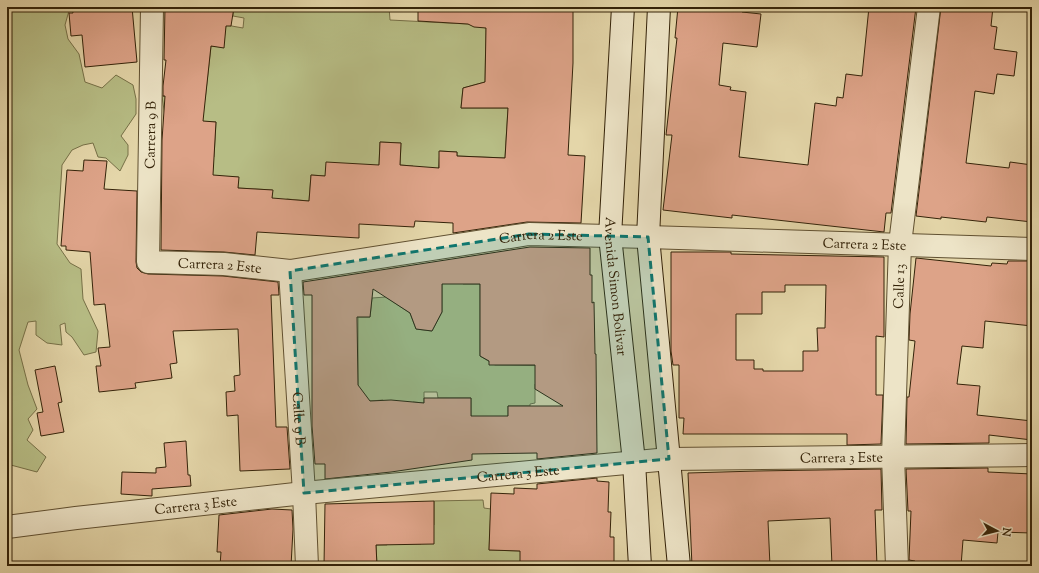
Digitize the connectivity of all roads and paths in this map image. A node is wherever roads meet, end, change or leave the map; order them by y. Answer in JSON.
{"nodes":[{"id":1,"x":152,"y":7,"type":"edge"},
{"id":2,"x":623,"y":7,"type":"edge"},
{"id":3,"x":659,"y":7,"type":"edge"},
{"id":4,"x":929,"y":7,"type":"edge"},
{"id":5,"x":610,"y":236,"type":"junction"},
{"id":6,"x":648,"y":236,"type":"junction"},
{"id":7,"x":900,"y":244,"type":"junction"},
{"id":8,"x":1032,"y":249,"type":"edge"},
{"id":9,"x":148,"y":262,"type":"joint"},
{"id":10,"x":290,"y":271,"type":"junction"},
{"id":11,"x":1032,"y":455,"type":"edge"},
{"id":12,"x":893,"y":456,"type":"junction"},
{"id":13,"x":669,"y":459,"type":"junction"},
{"id":14,"x":634,"y":462,"type":"junction"},
{"id":15,"x":304,"y":493,"type":"junction"},
{"id":16,"x":7,"y":527,"type":"edge"},
{"id":17,"x":307,"y":566,"type":"edge"},
{"id":18,"x":640,"y":566,"type":"edge"},
{"id":19,"x":679,"y":566,"type":"edge"},
{"id":20,"x":897,"y":566,"type":"edge"}],
"edges":[{"from":1,"to":9,"type":"street","name":"Carrera 9 B"},
{"from":2,"to":5,"type":"street","name":"Avenida Simon Bolivar"},
{"from":3,"to":6,"type":"street"},
{"from":4,"to":7,"type":"street","name":"Calle 13"},
{"from":5,"to":6,"type":"street","name":"Carrera 2 Este"},
{"from":5,"to":10,"type":"street","name":"Carrera 2 Este"},
{"from":5,"to":14,"type":"street","name":"Avenida Simon Bolivar"},
{"from":6,"to":7,"type":"street","name":"Carrera 2 Este"},
{"from":6,"to":13,"type":"street"},
{"from":7,"to":8,"type":"street","name":"Carrera 2 Este"},
{"from":7,"to":12,"type":"street","name":"Calle 13"},
{"from":9,"to":10,"type":"street","name":"Carrera 2 Este"},
{"from":10,"to":15,"type":"street","name":"Calle 9 B"},
{"from":11,"to":12,"type":"street","name":"Carrera 3 Este"},
{"from":12,"to":13,"type":"street","name":"Carrera 3 Este"},
{"from":12,"to":20,"type":"street","name":"Calle 13"},
{"from":13,"to":14,"type":"street","name":"Carrera 3 Este"},
{"from":13,"to":19,"type":"street"},
{"from":14,"to":15,"type":"street","name":"Carrera 3 Este"},
{"from":14,"to":18,"type":"street","name":"Avenida Simon Bolivar"},
{"from":15,"to":16,"type":"street","name":"Carrera 3 Este"},
{"from":15,"to":17,"type":"street","name":"Calle 9 B"}]}
